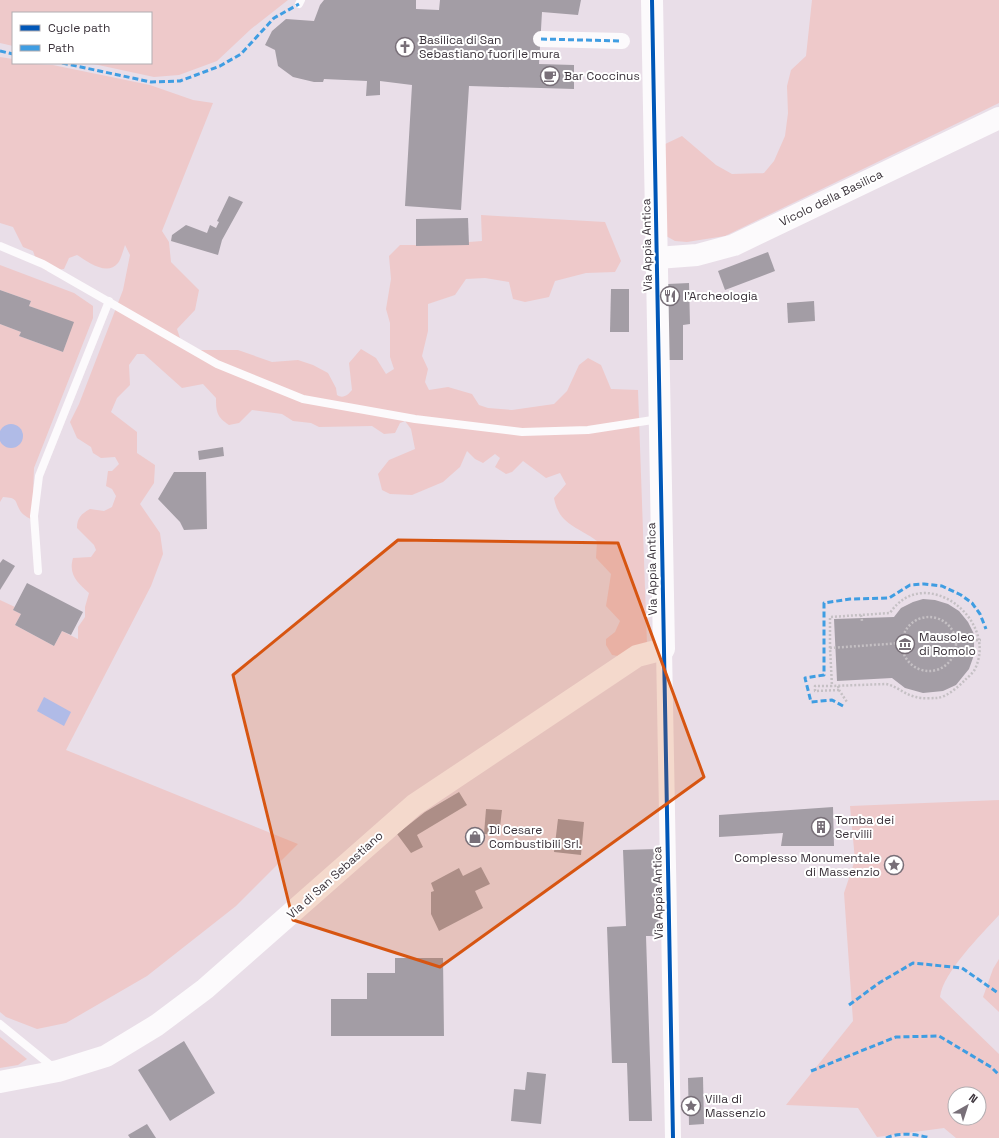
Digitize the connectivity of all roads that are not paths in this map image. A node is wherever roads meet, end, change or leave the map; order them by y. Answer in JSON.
{"nodes":[{"id":1,"x":652,"y":0,"type":"edge"},
{"id":2,"x":540,"y":39,"type":"dead end"},
{"id":3,"x":622,"y":41,"type":"dead end"},
{"id":4,"x":999,"y":118,"type":"edge"},
{"id":5,"x":0,"y":246,"type":"edge"},
{"id":6,"x":657,"y":258,"type":"junction"},
{"id":7,"x":108,"y":301,"type":"junction"},
{"id":8,"x":660,"y":418,"type":"junction"},
{"id":9,"x":38,"y":571,"type":"dead end"},
{"id":10,"x":664,"y":649,"type":"junction"},
{"id":11,"x":0,"y":1024,"type":"edge"},
{"id":12,"x":58,"y":1071,"type":"junction"},
{"id":13,"x":0,"y":1082,"type":"edge"},
{"id":14,"x":673,"y":1138,"type":"edge"}],
"edges":[{"from":1,"to":6,"type":"main road","name":"Via Appia Antica"},
{"from":2,"to":3,"type":"street"},
{"from":4,"to":6,"type":"main road","name":"Vicolo della Basilica"},
{"from":5,"to":7,"type":"lane"},
{"from":6,"to":8,"type":"main road","name":"Via Appia Antica"},
{"from":7,"to":8,"type":"lane"},
{"from":7,"to":9,"type":"lane"},
{"from":8,"to":10,"type":"main road","name":"Via Appia Antica"},
{"from":10,"to":12,"type":"main road","name":"Via di San Sebastiano"},
{"from":10,"to":14,"type":"street","name":"Via Appia Antica"},
{"from":11,"to":12,"type":"lane"},
{"from":12,"to":13,"type":"main road","name":"Via di San Sebastiano"}]}
